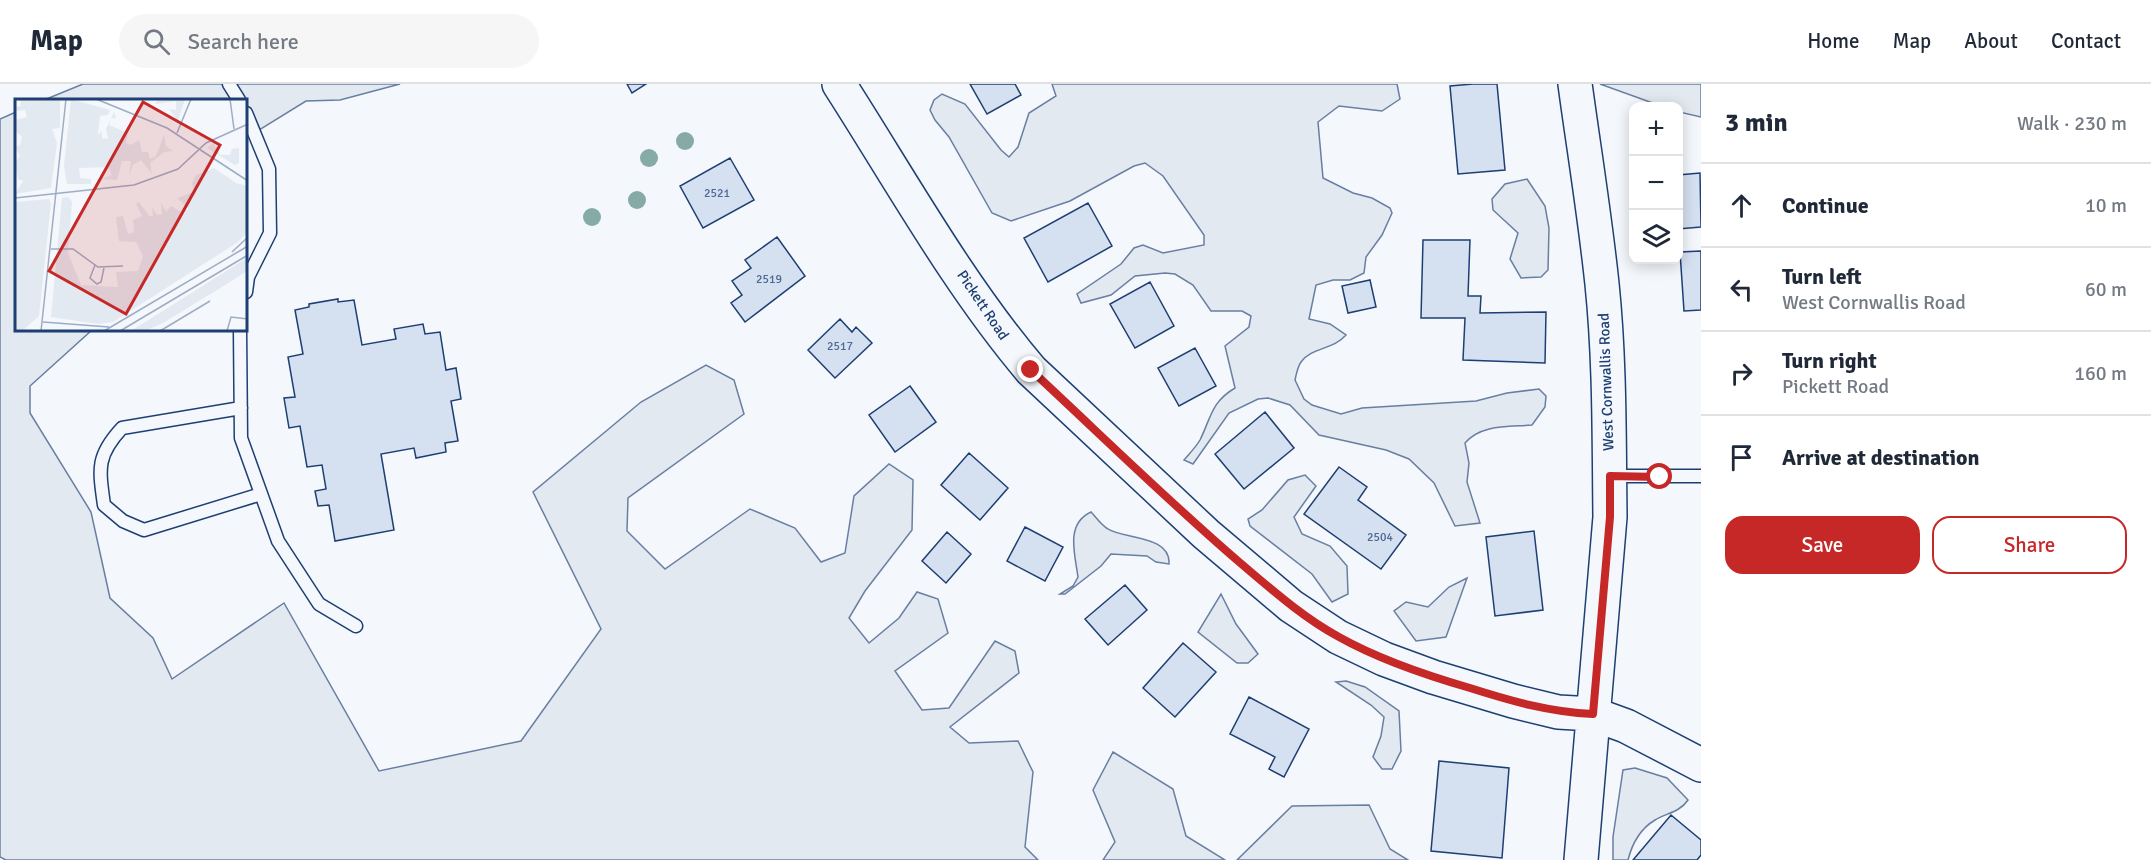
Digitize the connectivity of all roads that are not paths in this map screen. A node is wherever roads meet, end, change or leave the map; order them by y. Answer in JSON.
{"nodes":[{"id":1,"x":229,"y":84,"type":"edge"},
{"id":2,"x":839,"y":84,"type":"edge"},
{"id":3,"x":1575,"y":84,"type":"edge"},
{"id":4,"x":238,"y":99,"type":"edge"},
{"id":5,"x":248,"y":118,"type":"edge"},
{"id":6,"x":248,"y":277,"type":"edge"},
{"id":7,"x":240,"y":332,"type":"edge"},
{"id":8,"x":241,"y":408,"type":"junction"},
{"id":9,"x":1610,"y":476,"type":"junction"},
{"id":10,"x":1701,"y":476,"type":"edge"},
{"id":11,"x":261,"y":494,"type":"junction"},
{"id":12,"x":356,"y":626,"type":"dead end"},
{"id":13,"x":1593,"y":714,"type":"junction"},
{"id":14,"x":1701,"y":765,"type":"edge"},
{"id":15,"x":1581,"y":860,"type":"edge"}],
"edges":[{"from":1,"to":4,"type":"lane"},
{"from":2,"to":13,"type":"street","name":"Pickett Road"},
{"from":3,"to":9,"type":"street","name":"West Cornwallis Road"},
{"from":5,"to":6,"type":"lane"},
{"from":7,"to":8,"type":"lane"},
{"from":8,"to":11,"type":"lane"},
{"from":8,"to":11,"type":"lane"},
{"from":9,"to":10,"type":"lane"},
{"from":9,"to":13,"type":"street","name":"West Cornwallis Road"},
{"from":11,"to":12,"type":"lane"},
{"from":13,"to":14,"type":"street","name":"Pickett Road"},
{"from":13,"to":15,"type":"street","name":"West Cornwallis Road"}]}
